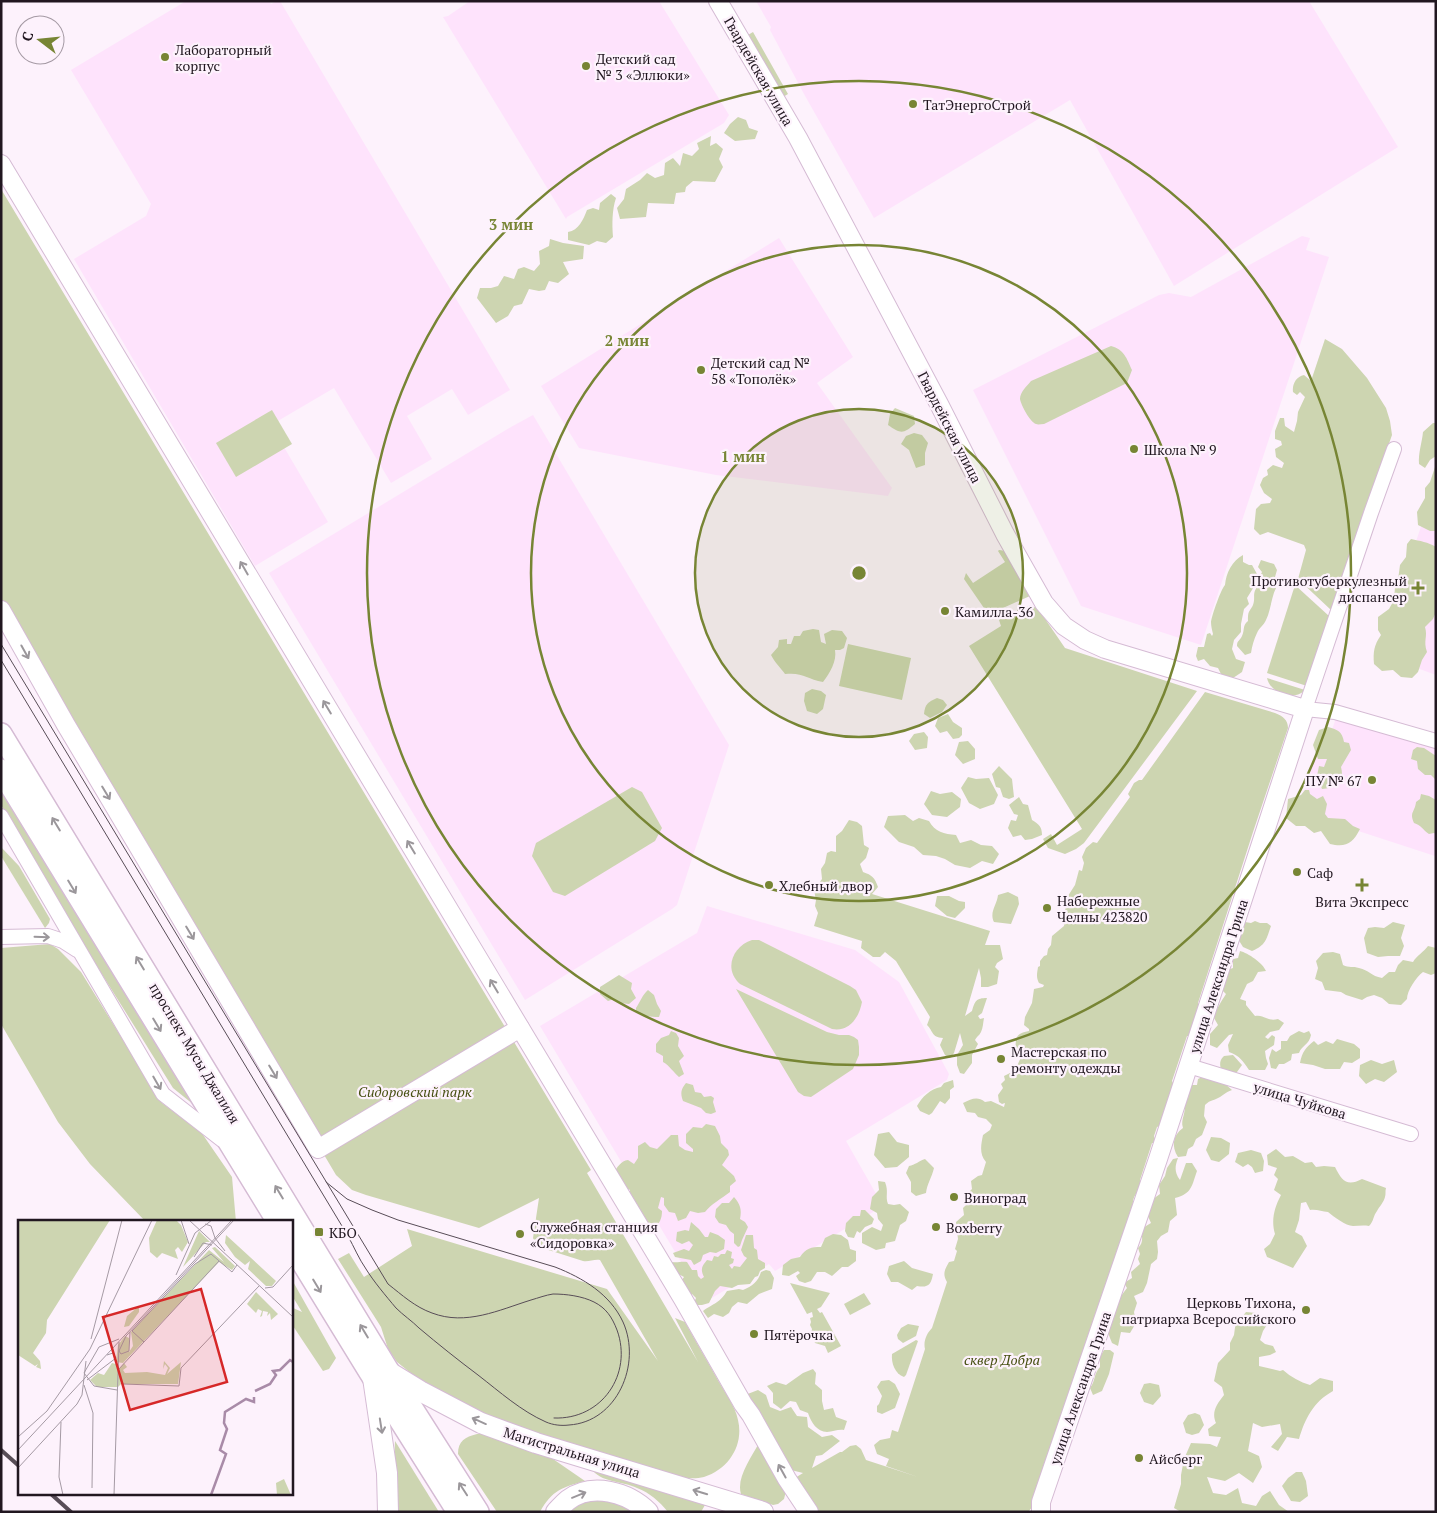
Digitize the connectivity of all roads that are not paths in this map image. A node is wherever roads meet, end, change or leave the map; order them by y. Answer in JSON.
{"nodes":[{"id":1,"x":718,"y":1,"type":"edge"},
{"id":2,"x":1,"y":164,"type":"edge"},
{"id":3,"x":1394,"y":449,"type":"dead end"},
{"id":4,"x":1,"y":610,"type":"edge"},
{"id":5,"x":1305,"y":709,"type":"junction"},
{"id":6,"x":1,"y":734,"type":"edge"},
{"id":7,"x":1436,"y":741,"type":"edge"},
{"id":8,"x":1,"y":770,"type":"edge"},
{"id":9,"x":1,"y":816,"type":"edge"},
{"id":10,"x":1,"y":937,"type":"edge"},
{"id":11,"x":79,"y":951,"type":"junction"},
{"id":12,"x":520,"y":1028,"type":"junction"},
{"id":13,"x":1189,"y":1066,"type":"junction"},
{"id":14,"x":1411,"y":1134,"type":"dead end"},
{"id":15,"x":232,"y":1148,"type":"junction"},
{"id":16,"x":277,"y":1220,"type":"edge"},
{"id":17,"x":289,"y":1220,"type":"edge"},
{"id":18,"x":292,"y":1225,"type":"edge"},
{"id":19,"x":292,"y":1245,"type":"edge"},
{"id":20,"x":381,"y":1375,"type":"junction"},
{"id":21,"x":1038,"y":1509,"type":"edge"},
{"id":22,"x":388,"y":1512,"type":"edge"},
{"id":23,"x":458,"y":1512,"type":"edge"},
{"id":24,"x":478,"y":1512,"type":"edge"},
{"id":25,"x":556,"y":1512,"type":"edge"},
{"id":26,"x":648,"y":1512,"type":"edge"},
{"id":27,"x":714,"y":1512,"type":"edge"},
{"id":28,"x":755,"y":1512,"type":"edge"},
{"id":29,"x":764,"y":1512,"type":"edge"},
{"id":30,"x":809,"y":1512,"type":"edge"}],
"edges":[{"from":1,"to":5,"type":"street","name":"Гвардейская улица"},
{"from":12,"to":2,"type":"street","one_way":true},
{"from":3,"to":5,"type":"street","name":"улица Александра Грина"},
{"from":4,"to":12,"type":"street","one_way":true},
{"from":5,"to":7,"type":"street"},
{"from":5,"to":13,"type":"street","name":"улица Александра Грина"},
{"from":17,"to":6,"type":"main road","name":"проспект Мусы Джалиля","one_way":true},
{"from":8,"to":15,"type":"main road","name":"проспект Мусы Джалиля","one_way":true},
{"from":9,"to":11,"type":"street"},
{"from":10,"to":11,"type":"street","one_way":true},
{"from":11,"to":15,"type":"street","one_way":true},
{"from":30,"to":12,"type":"street","one_way":true},
{"from":13,"to":14,"type":"street","name":"улица Чуйкова"},
{"from":13,"to":21,"type":"street","name":"улица Александра Грина"},
{"from":15,"to":16,"type":"main road","name":"проспект Мусы Джалиля"},
{"from":20,"to":18,"type":"main road","name":"проспект Мусы Джалиля","one_way":true},
{"from":19,"to":20,"type":"main road","one_way":true},
{"from":20,"to":22,"type":"main road","one_way":true},
{"from":20,"to":23,"type":"main road"},
{"from":24,"to":20,"type":"main road","one_way":true},
{"from":29,"to":20,"type":"main road","name":"Магистральная улица","one_way":true},
{"from":25,"to":26,"type":"main road","one_way":true},
{"from":27,"to":28,"type":"main road"}]}
